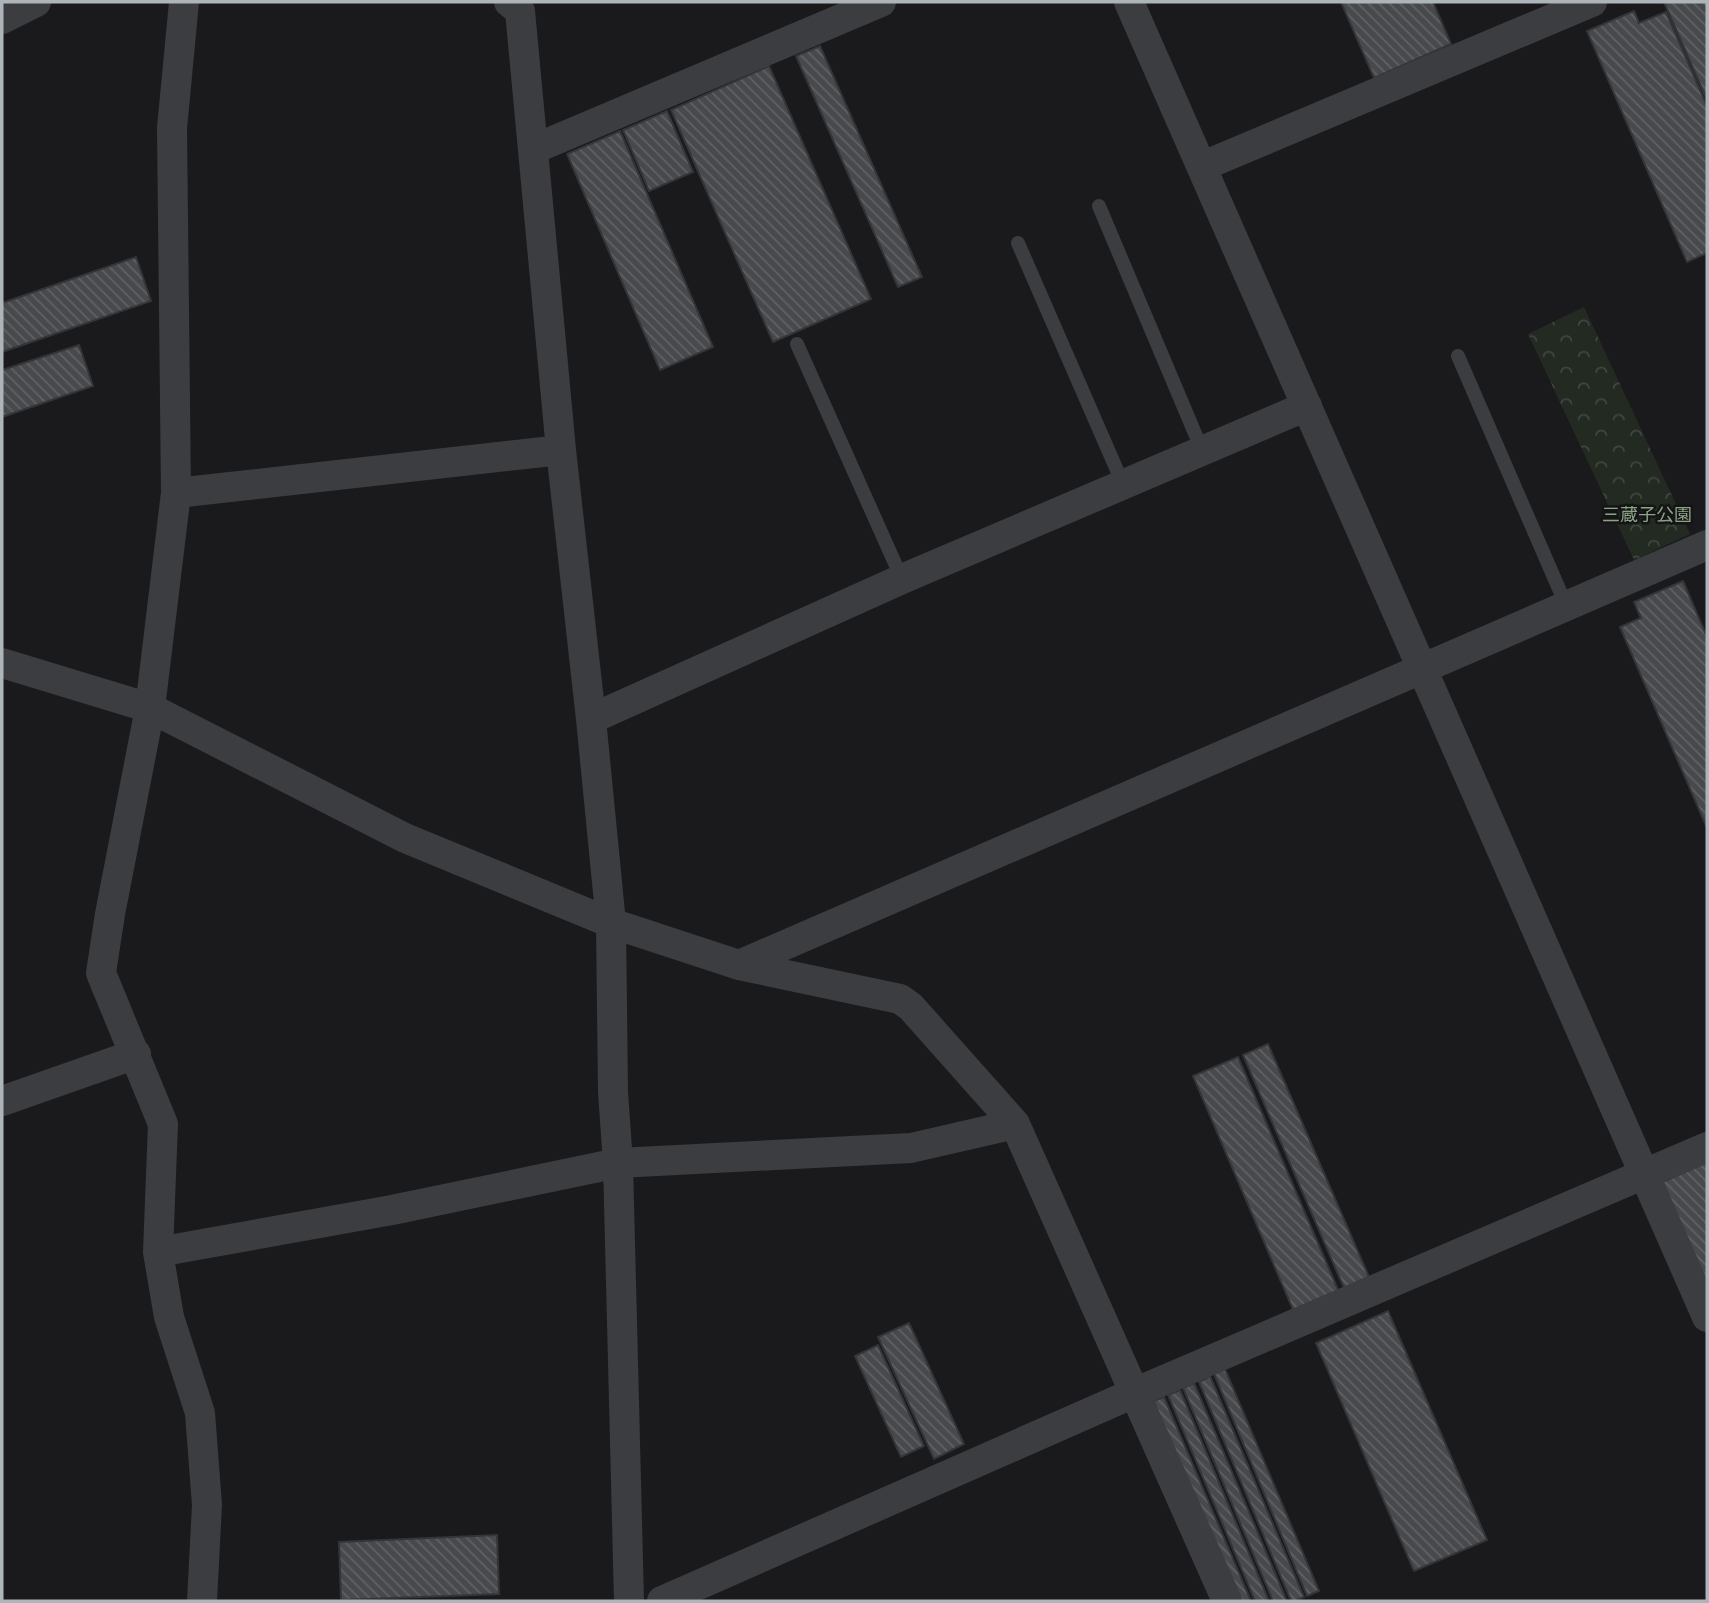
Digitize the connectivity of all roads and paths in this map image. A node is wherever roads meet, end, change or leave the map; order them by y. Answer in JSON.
{"nodes":[{"id":1,"x":36,"y":2,"type":"edge"},
{"id":2,"x":184,"y":2,"type":"edge"},
{"id":3,"x":509,"y":2,"type":"edge"},
{"id":4,"x":881,"y":2,"type":"edge"},
{"id":5,"x":1129,"y":2,"type":"edge"},
{"id":6,"x":1592,"y":2,"type":"edge"},
{"id":7,"x":2,"y":19,"type":"edge"},
{"id":8,"x":534,"y":149,"type":"junction"},
{"id":9,"x":1203,"y":166,"type":"junction"},
{"id":10,"x":1099,"y":206,"type":"dead end"},
{"id":11,"x":1018,"y":243,"type":"dead end"},
{"id":12,"x":797,"y":344,"type":"dead end"},
{"id":13,"x":1458,"y":356,"type":"dead end"},
{"id":14,"x":1307,"y":406,"type":"junction"},
{"id":15,"x":561,"y":450,"type":"junction"},
{"id":16,"x":1202,"y":450,"type":"junction"},
{"id":17,"x":1123,"y":484,"type":"junction"},
{"id":18,"x":176,"y":493,"type":"junction"},
{"id":19,"x":1707,"y":545,"type":"edge"},
{"id":20,"x":902,"y":579,"type":"junction"},
{"id":21,"x":1566,"y":605,"type":"junction"},
{"id":22,"x":2,"y":663,"type":"edge"},
{"id":23,"x":1421,"y":668,"type":"junction"},
{"id":24,"x":150,"y":708,"type":"junction"},
{"id":25,"x":592,"y":719,"type":"junction"},
{"id":26,"x":611,"y":923,"type":"junction"},
{"id":27,"x":739,"y":965,"type":"junction"},
{"id":28,"x":136,"y":1054,"type":"junction"},
{"id":29,"x":2,"y":1101,"type":"edge"},
{"id":30,"x":1015,"y":1125,"type":"junction"},
{"id":31,"x":1707,"y":1147,"type":"edge"},
{"id":32,"x":618,"y":1163,"type":"junction"},
{"id":33,"x":1645,"y":1174,"type":"junction"},
{"id":34,"x":158,"y":1252,"type":"junction"},
{"id":35,"x":1707,"y":1317,"type":"edge"},
{"id":36,"x":1135,"y":1393,"type":"junction"},
{"id":37,"x":202,"y":1601,"type":"edge"},
{"id":38,"x":629,"y":1601,"type":"edge"},
{"id":39,"x":662,"y":1601,"type":"edge"},
{"id":40,"x":1227,"y":1601,"type":"edge"}],
"edges":[{"from":1,"to":7,"type":"street"},
{"from":2,"to":18,"type":"street"},
{"from":3,"to":8,"type":"street"},
{"from":4,"to":8,"type":"street"},
{"from":5,"to":9,"type":"street"},
{"from":6,"to":9,"type":"street"},
{"from":8,"to":15,"type":"street"},
{"from":9,"to":14,"type":"street"},
{"from":10,"to":16,"type":"lane"},
{"from":11,"to":17,"type":"lane"},
{"from":12,"to":20,"type":"lane"},
{"from":13,"to":21,"type":"lane"},
{"from":14,"to":16,"type":"street"},
{"from":14,"to":23,"type":"street"},
{"from":15,"to":18,"type":"street"},
{"from":15,"to":25,"type":"street"},
{"from":16,"to":17,"type":"street"},
{"from":17,"to":20,"type":"street"},
{"from":18,"to":24,"type":"street"},
{"from":19,"to":21,"type":"street"},
{"from":20,"to":25,"type":"street"},
{"from":21,"to":23,"type":"street"},
{"from":22,"to":24,"type":"street"},
{"from":23,"to":27,"type":"street"},
{"from":23,"to":33,"type":"street"},
{"from":24,"to":26,"type":"street"},
{"from":24,"to":28,"type":"street"},
{"from":25,"to":26,"type":"street"},
{"from":26,"to":27,"type":"street"},
{"from":26,"to":32,"type":"street"},
{"from":27,"to":30,"type":"street"},
{"from":28,"to":29,"type":"street"},
{"from":28,"to":34,"type":"street"},
{"from":30,"to":32,"type":"street"},
{"from":30,"to":36,"type":"street"},
{"from":31,"to":33,"type":"street"},
{"from":32,"to":34,"type":"street"},
{"from":32,"to":38,"type":"street"},
{"from":33,"to":35,"type":"street"},
{"from":33,"to":36,"type":"street"},
{"from":34,"to":37,"type":"street"},
{"from":36,"to":39,"type":"street"},
{"from":36,"to":40,"type":"street"}]}
